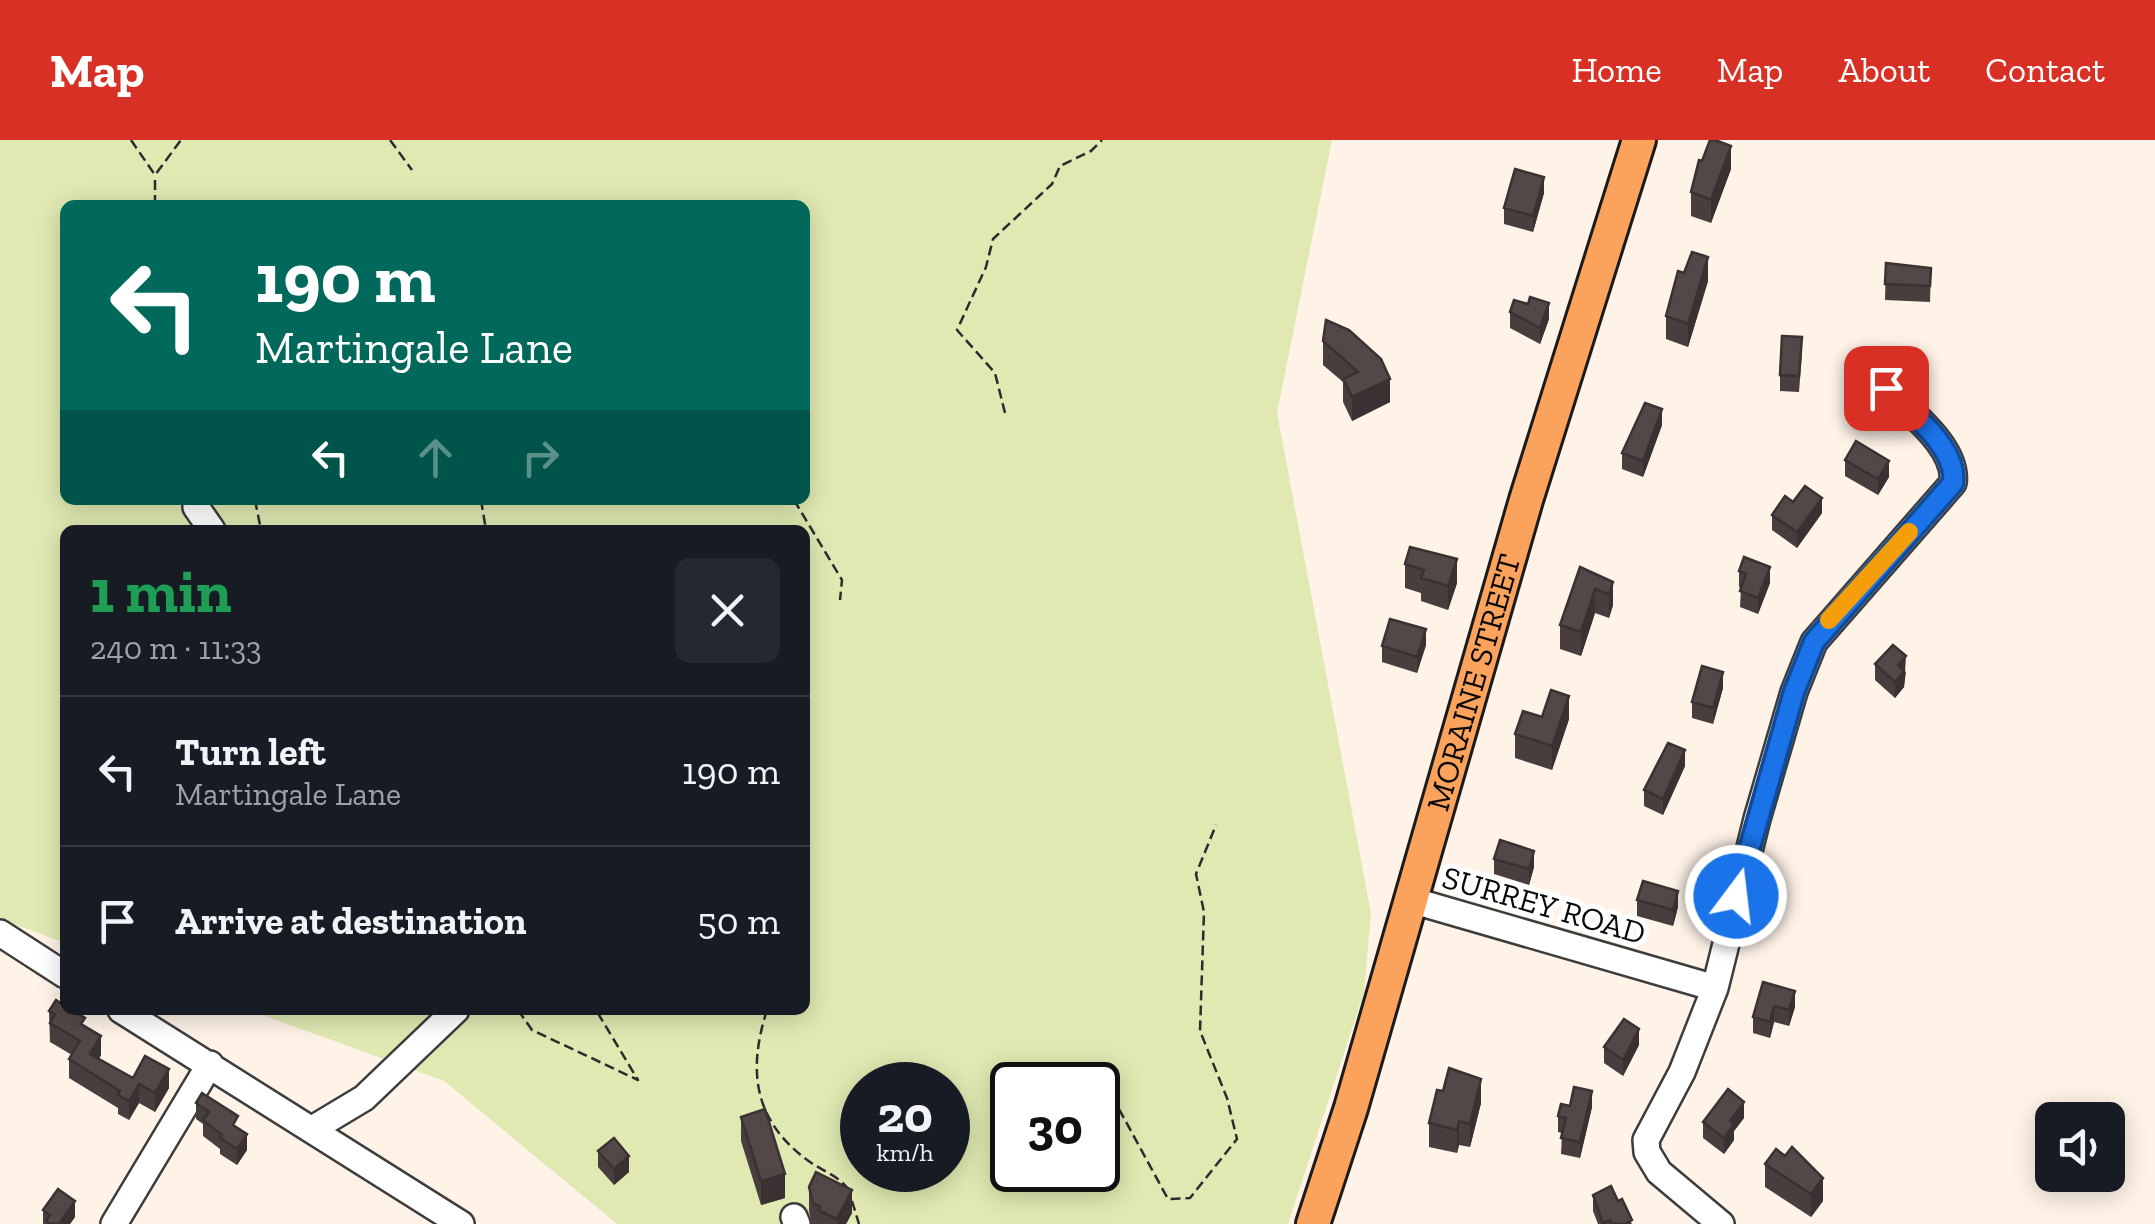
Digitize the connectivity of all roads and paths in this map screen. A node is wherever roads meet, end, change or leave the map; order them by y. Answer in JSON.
{"nodes":[{"id":1,"x":131,"y":140,"type":"edge"},
{"id":2,"x":181,"y":140,"type":"edge"},
{"id":3,"x":390,"y":140,"type":"edge"},
{"id":4,"x":1102,"y":140,"type":"edge"},
{"id":5,"x":1639,"y":140,"type":"edge"},
{"id":6,"x":412,"y":170,"type":"dead end"},
{"id":7,"x":155,"y":175,"type":"junction"},
{"id":8,"x":155,"y":200,"type":"edge"},
{"id":9,"x":1886,"y":388,"type":"dead end"},
{"id":10,"x":1005,"y":413,"type":"dead end"},
{"id":11,"x":196,"y":508,"type":"dead end"},
{"id":12,"x":208,"y":525,"type":"edge"},
{"id":13,"x":810,"y":527,"type":"edge"},
{"id":14,"x":840,"y":600,"type":"dead end"},
{"id":15,"x":1216,"y":825,"type":"dead end"},
{"id":16,"x":1411,"y":900,"type":"junction"},
{"id":17,"x":0,"y":933,"type":"edge"},
{"id":18,"x":60,"y":972,"type":"edge"},
{"id":19,"x":1716,"y":988,"type":"junction"},
{"id":20,"x":130,"y":1015,"type":"edge"},
{"id":21,"x":451,"y":1015,"type":"edge"},
{"id":22,"x":522,"y":1015,"type":"edge"},
{"id":23,"x":599,"y":1015,"type":"edge"},
{"id":24,"x":765,"y":1015,"type":"edge"},
{"id":25,"x":210,"y":1064,"type":"junction"},
{"id":26,"x":1120,"y":1113,"type":"edge"},
{"id":27,"x":314,"y":1128,"type":"junction"},
{"id":28,"x":114,"y":1224,"type":"edge"},
{"id":29,"x":461,"y":1224,"type":"edge"},
{"id":30,"x":858,"y":1224,"type":"edge"},
{"id":31,"x":1312,"y":1224,"type":"edge"},
{"id":32,"x":1721,"y":1224,"type":"edge"}],
"edges":[{"from":1,"to":7,"type":"path"},
{"from":2,"to":7,"type":"path"},
{"from":3,"to":6,"type":"path"},
{"from":4,"to":10,"type":"path"},
{"from":5,"to":16,"type":"main road","name":"MORAINE STREET"},
{"from":7,"to":8,"type":"path"},
{"from":9,"to":19,"type":"street"},
{"from":11,"to":12,"type":"street"},
{"from":13,"to":14,"type":"path"},
{"from":15,"to":26,"type":"path"},
{"from":16,"to":19,"type":"street","name":"SURREY ROAD"},
{"from":16,"to":31,"type":"main road","name":"MORAINE STREET"},
{"from":17,"to":18,"type":"street"},
{"from":19,"to":32,"type":"street"},
{"from":20,"to":25,"type":"street"},
{"from":21,"to":27,"type":"street"},
{"from":22,"to":23,"type":"path"},
{"from":24,"to":30,"type":"path"},
{"from":25,"to":27,"type":"street"},
{"from":25,"to":28,"type":"street"},
{"from":27,"to":29,"type":"street"}]}
